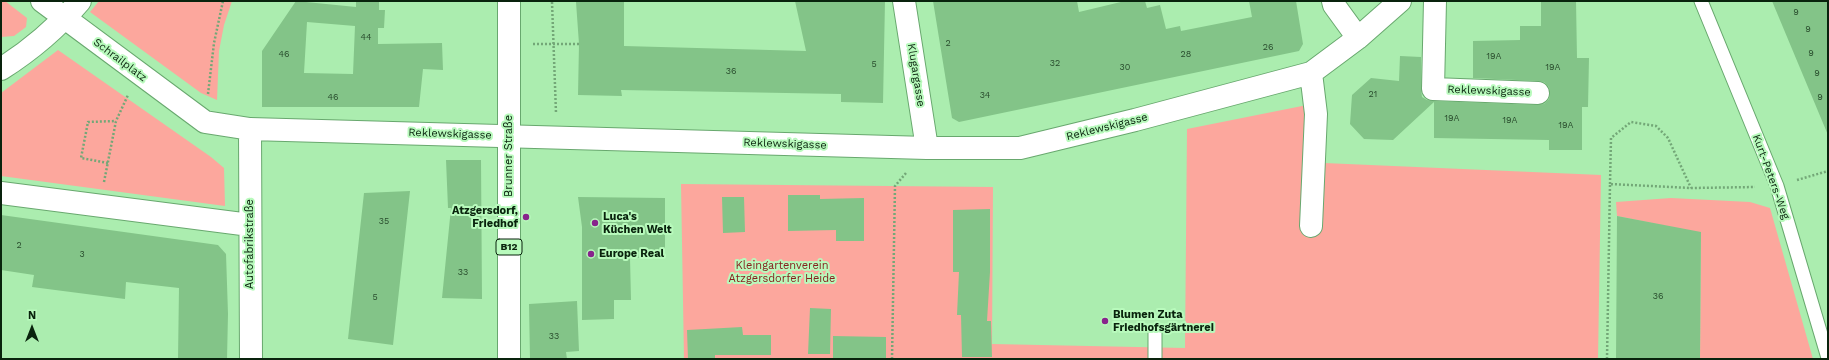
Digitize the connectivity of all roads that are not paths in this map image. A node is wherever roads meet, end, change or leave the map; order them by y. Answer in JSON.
{"nodes":[{"id":1,"x":42,"y":1,"type":"edge"},
{"id":2,"x":80,"y":1,"type":"edge"},
{"id":3,"x":509,"y":1,"type":"edge"},
{"id":4,"x":904,"y":1,"type":"edge"},
{"id":5,"x":1334,"y":1,"type":"edge"},
{"id":6,"x":1400,"y":1,"type":"edge"},
{"id":7,"x":1435,"y":1,"type":"edge"},
{"id":8,"x":1701,"y":1,"type":"edge"},
{"id":9,"x":65,"y":18,"type":"junction"},
{"id":10,"x":1358,"y":38,"type":"junction"},
{"id":11,"x":1,"y":69,"type":"edge"},
{"id":12,"x":1311,"y":72,"type":"junction"},
{"id":13,"x":1538,"y":93,"type":"dead end"},
{"id":14,"x":250,"y":129,"type":"junction"},
{"id":15,"x":508,"y":136,"type":"junction"},
{"id":16,"x":927,"y":148,"type":"junction"},
{"id":17,"x":1,"y":193,"type":"edge"},
{"id":18,"x":250,"y":225,"type":"junction"},
{"id":19,"x":1310,"y":226,"type":"dead end"},
{"id":20,"x":1155,"y":331,"type":"dead end"},
{"id":21,"x":1828,"y":358,"type":"edge"},
{"id":22,"x":251,"y":359,"type":"edge"},
{"id":23,"x":508,"y":359,"type":"edge"},
{"id":24,"x":1155,"y":359,"type":"edge"}],
"edges":[{"from":1,"to":9,"type":"street"},
{"from":2,"to":9,"type":"street"},
{"from":3,"to":15,"type":"street","name":"Brunner Straße","number":"B12"},
{"from":4,"to":16,"type":"street","name":"Klugargasse"},
{"from":5,"to":10,"type":"street"},
{"from":6,"to":10,"type":"street","name":"Reklewskigasse"},
{"from":7,"to":13,"type":"street","name":"Reklewskigasse"},
{"from":8,"to":21,"type":"lane","name":"Kurt-Peters-Weg"},
{"from":9,"to":11,"type":"street"},
{"from":9,"to":14,"type":"street","name":"Schrailplatz"},
{"from":10,"to":12,"type":"street","name":"Reklewskigasse"},
{"from":12,"to":16,"type":"street","name":"Reklewskigasse"},
{"from":12,"to":19,"type":"street"},
{"from":14,"to":15,"type":"street","name":"Reklewskigasse"},
{"from":14,"to":18,"type":"street","name":"Autofabrikstraße"},
{"from":15,"to":16,"type":"street","name":"Reklewskigasse"},
{"from":15,"to":23,"type":"street","name":"Brunner Straße","number":"B12"},
{"from":17,"to":18,"type":"street"},
{"from":18,"to":22,"type":"street","name":"Autofabrikstraße"},
{"from":20,"to":24,"type":"lane"}]}
